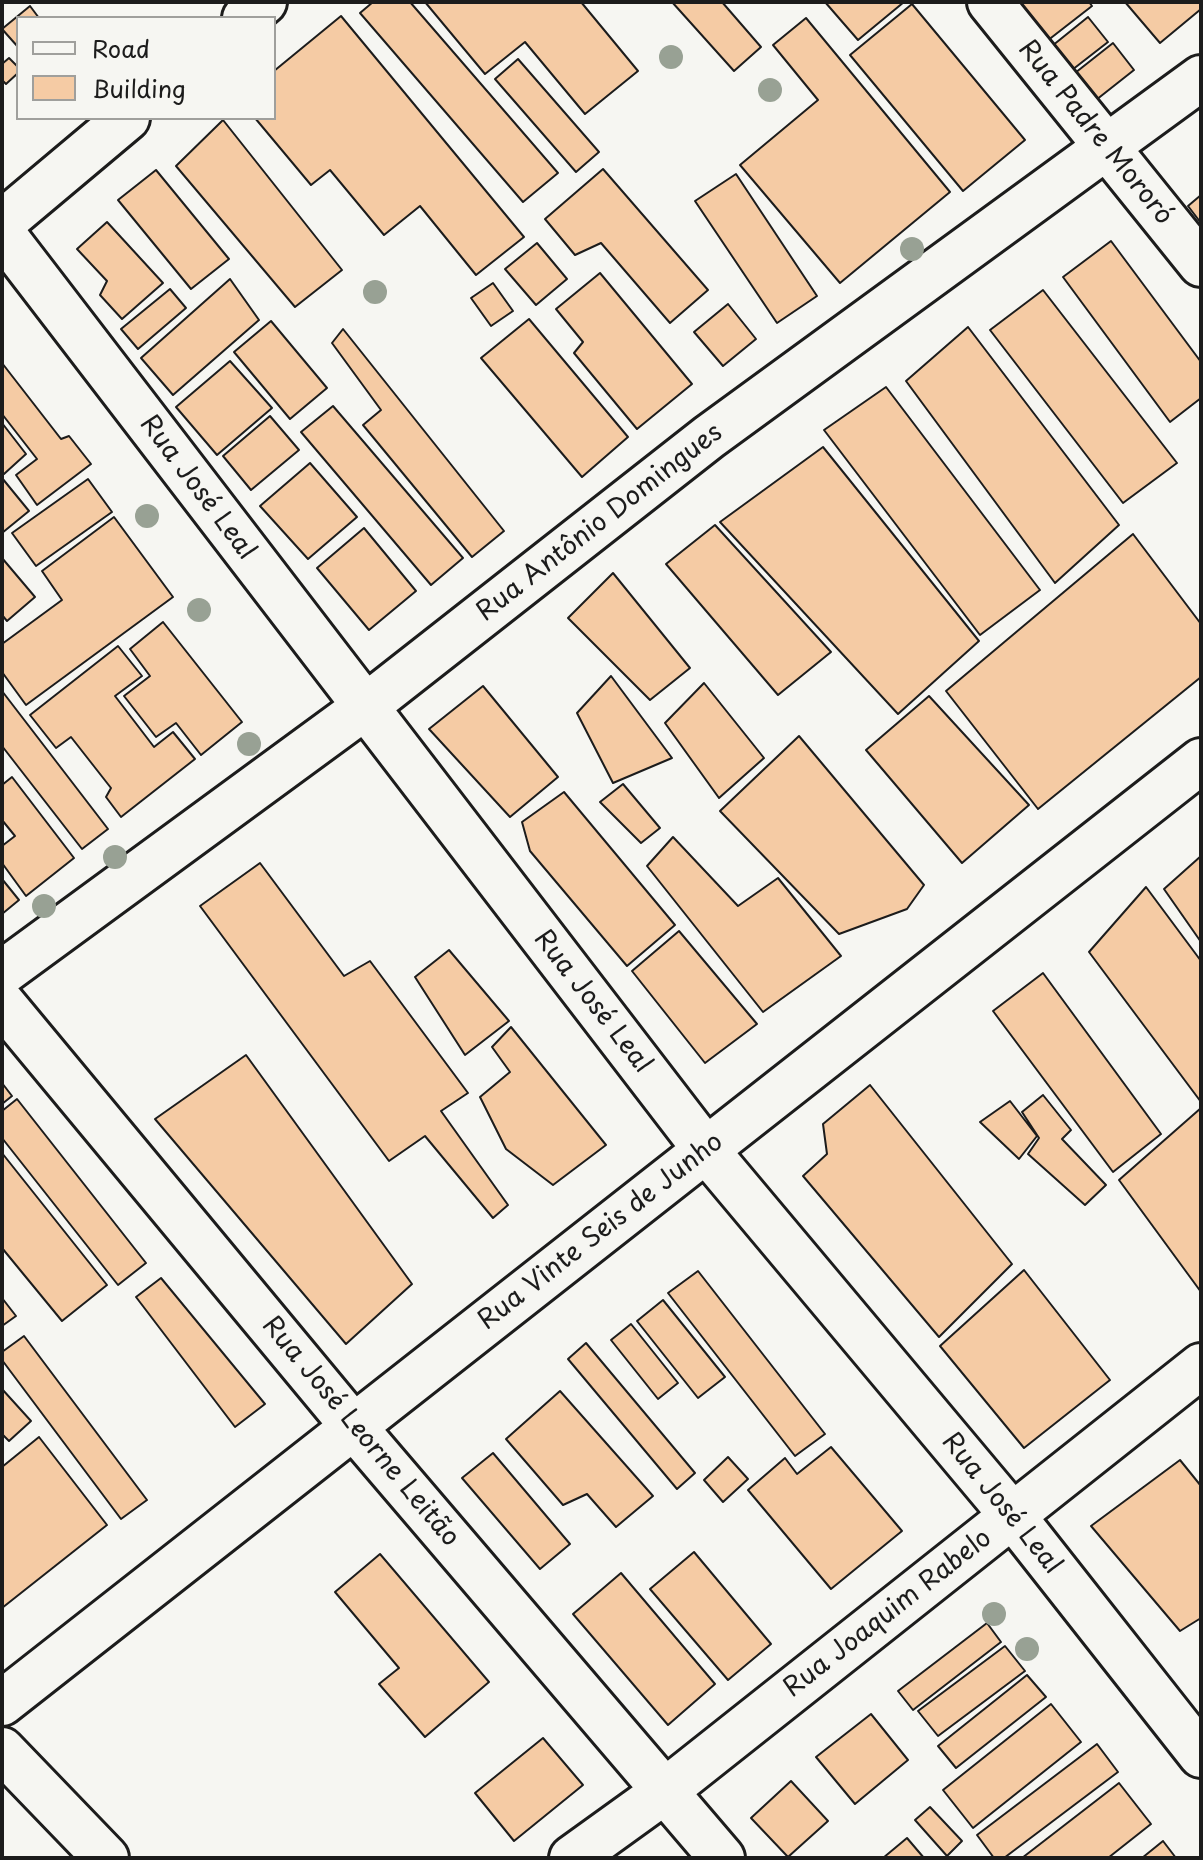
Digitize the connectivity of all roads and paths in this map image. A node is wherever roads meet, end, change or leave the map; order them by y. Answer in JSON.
{"nodes":[{"id":1,"x":264,"y":2,"type":"edge"},
{"id":2,"x":990,"y":2,"type":"edge"},
{"id":3,"x":247,"y":16,"type":"edge"},
{"id":4,"x":1201,"y":78,"type":"edge"},
{"id":5,"x":125,"y":120,"type":"edge"},
{"id":6,"x":1108,"y":148,"type":"junction"},
{"id":7,"x":2,"y":223,"type":"edge"},
{"id":8,"x":2,"y":233,"type":"edge"},
{"id":9,"x":1201,"y":264,"type":"edge"},
{"id":10,"x":365,"y":707,"type":"junction"},
{"id":11,"x":1201,"y":761,"type":"edge"},
{"id":12,"x":2,"y":973,"type":"edge"},
{"id":13,"x":2,"y":1003,"type":"edge"},
{"id":14,"x":706,"y":1150,"type":"junction"},
{"id":15,"x":1201,"y":1366,"type":"edge"},
{"id":16,"x":353,"y":1426,"type":"junction"},
{"id":17,"x":1012,"y":1515,"type":"junction"},
{"id":18,"x":2,"y":1703,"type":"edge"},
{"id":19,"x":2,"y":1750,"type":"edge"},
{"id":20,"x":1201,"y":1755,"type":"edge"},
{"id":21,"x":665,"y":1791,"type":"junction"},
{"id":22,"x":106,"y":1858,"type":"edge"},
{"id":23,"x":572,"y":1858,"type":"edge"},
{"id":24,"x":722,"y":1858,"type":"edge"}],
"edges":[{"from":1,"to":3,"type":"street"},
{"from":2,"to":6,"type":"street","name":"Rua Padre Mororó"},
{"from":4,"to":6,"type":"street","name":"Rua Antônio Domingues"},
{"from":5,"to":7,"type":"street"},
{"from":6,"to":9,"type":"street","name":"Rua Padre Mororó"},
{"from":6,"to":10,"type":"street","name":"Rua Antônio Domingues"},
{"from":8,"to":10,"type":"street","name":"Rua José Leal"},
{"from":10,"to":12,"type":"street","name":"Rua Antônio Domingues"},
{"from":10,"to":14,"type":"street","name":"Rua José Leal"},
{"from":11,"to":14,"type":"street","name":"Rua Vinte Seis de Junho"},
{"from":13,"to":16,"type":"street","name":"Rua José Leorne Leitão"},
{"from":14,"to":16,"type":"street","name":"Rua Vinte Seis de Junho"},
{"from":14,"to":17,"type":"street","name":"Rua José Leal"},
{"from":15,"to":17,"type":"street","name":"Rua Joaquim Rabelo"},
{"from":16,"to":18,"type":"street","name":"Rua Vinte Seis de Junho"},
{"from":16,"to":21,"type":"street","name":"Rua José Leorne Leitão"},
{"from":17,"to":20,"type":"street","name":"Rua José Leal"},
{"from":17,"to":21,"type":"street","name":"Rua Joaquim Rabelo"},
{"from":19,"to":22,"type":"street"},
{"from":21,"to":23,"type":"street","name":"Rua Joaquim Rabelo"},
{"from":21,"to":24,"type":"street","name":"Rua José Leorne Leitão"}]}
